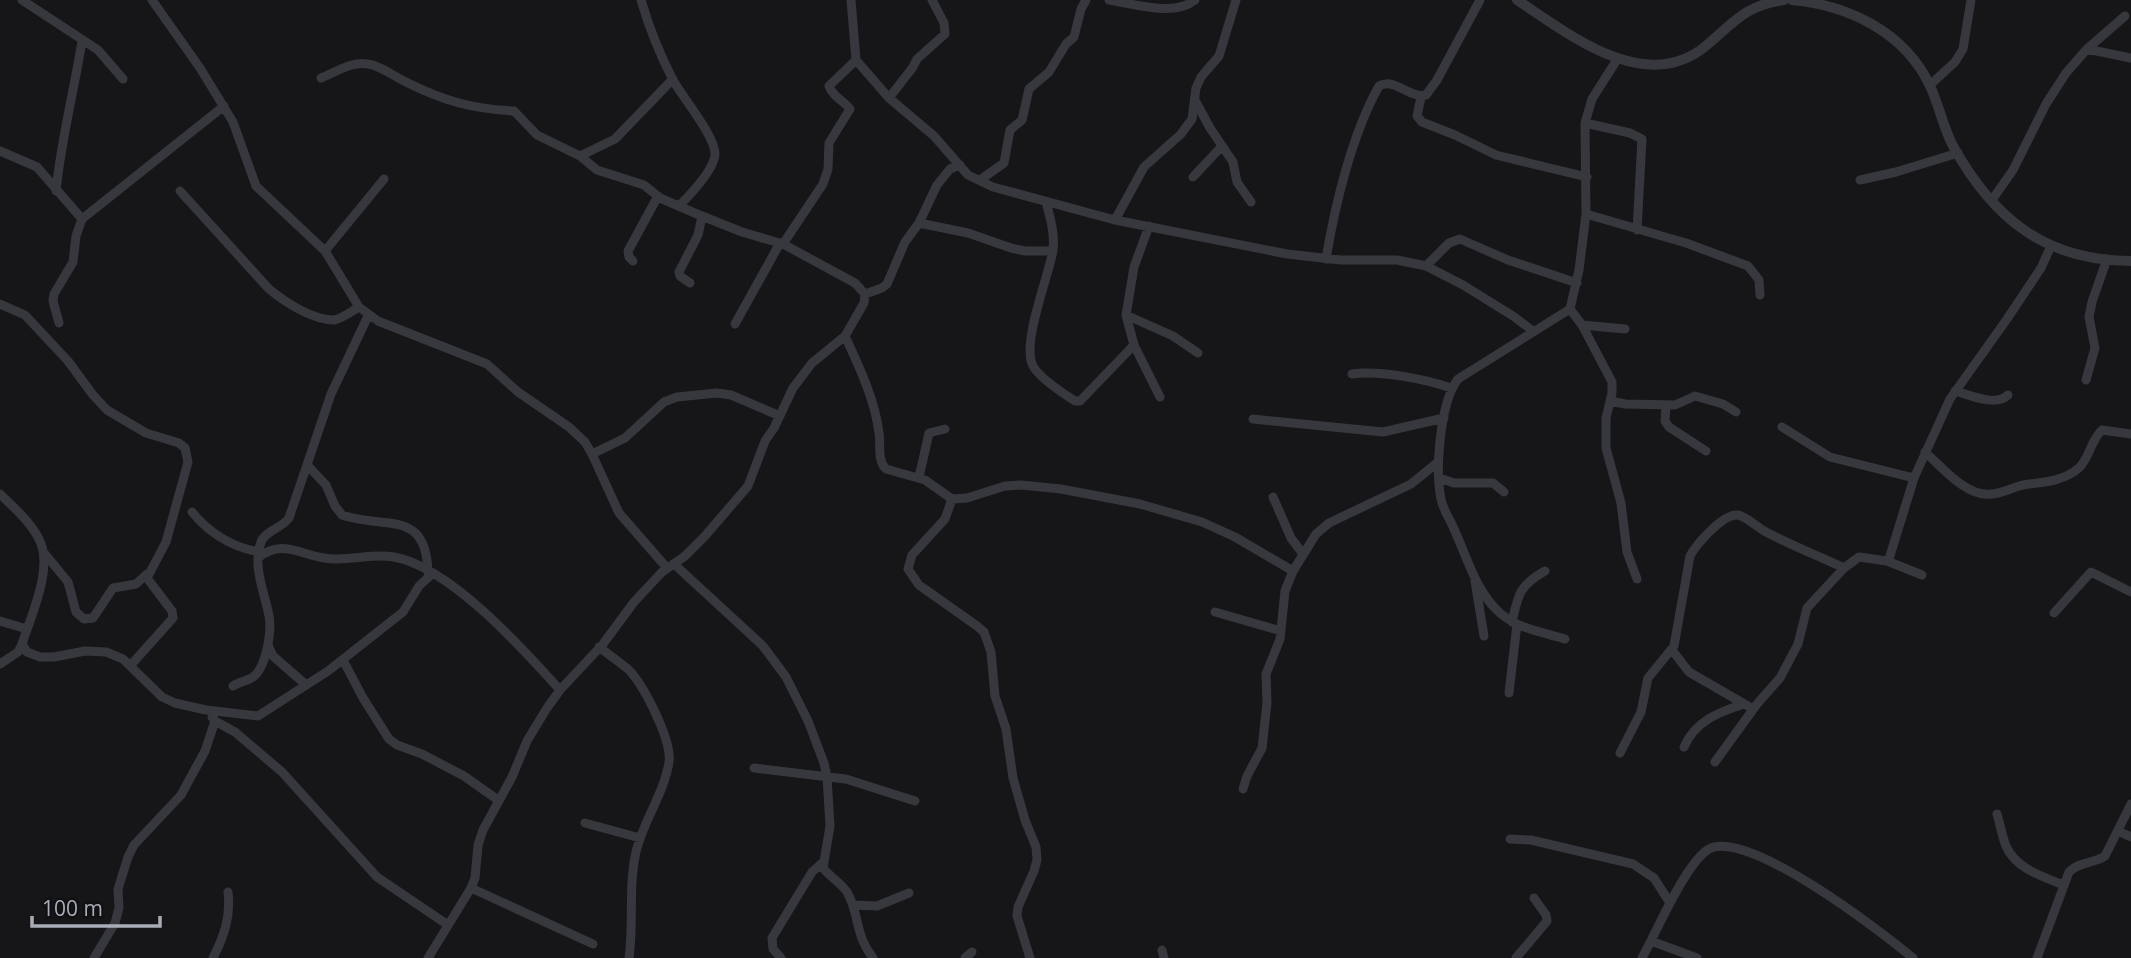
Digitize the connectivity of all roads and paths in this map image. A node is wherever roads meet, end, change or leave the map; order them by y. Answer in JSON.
{"nodes":[{"id":1,"x":22,"y":0,"type":"edge"},
{"id":2,"x":152,"y":0,"type":"edge"},
{"id":3,"x":641,"y":0,"type":"edge"},
{"id":4,"x":851,"y":0,"type":"edge"},
{"id":5,"x":932,"y":0,"type":"edge"},
{"id":6,"x":1086,"y":0,"type":"edge"},
{"id":7,"x":1109,"y":0,"type":"edge"},
{"id":8,"x":1195,"y":0,"type":"edge"},
{"id":9,"x":1236,"y":0,"type":"edge"},
{"id":10,"x":1480,"y":0,"type":"edge"},
{"id":11,"x":1517,"y":0,"type":"edge"},
{"id":12,"x":1784,"y":0,"type":"edge"},
{"id":13,"x":1792,"y":0,"type":"edge"},
{"id":14,"x":1971,"y":0,"type":"edge"},
{"id":15,"x":1767,"y":1,"type":"edge"},
{"id":16,"x":2125,"y":16,"type":"dead end"},
{"id":17,"x":82,"y":41,"type":"junction"},
{"id":18,"x":2087,"y":49,"type":"junction"},
{"id":19,"x":1618,"y":58,"type":"junction"},
{"id":20,"x":2131,"y":58,"type":"edge"},
{"id":21,"x":856,"y":60,"type":"junction"},
{"id":22,"x":321,"y":78,"type":"dead end"},
{"id":23,"x":123,"y":79,"type":"dead end"},
{"id":24,"x":673,"y":79,"type":"junction"},
{"id":25,"x":1930,"y":85,"type":"junction"},
{"id":26,"x":1421,"y":97,"type":"junction"},
{"id":27,"x":889,"y":98,"type":"junction"},
{"id":28,"x":1195,"y":100,"type":"junction"},
{"id":29,"x":224,"y":106,"type":"junction"},
{"id":30,"x":1585,"y":124,"type":"junction"},
{"id":31,"x":1222,"y":146,"type":"junction"},
{"id":32,"x":0,"y":151,"type":"edge"},
{"id":33,"x":1958,"y":153,"type":"junction"},
{"id":34,"x":580,"y":156,"type":"junction"},
{"id":35,"x":960,"y":164,"type":"junction"},
{"id":36,"x":1192,"y":177,"type":"dead end"},
{"id":37,"x":1587,"y":177,"type":"junction"},
{"id":38,"x":384,"y":179,"type":"dead end"},
{"id":39,"x":980,"y":180,"type":"junction"},
{"id":40,"x":1860,"y":180,"type":"dead end"},
{"id":41,"x":56,"y":191,"type":"junction"},
{"id":42,"x":180,"y":191,"type":"dead end"},
{"id":43,"x":658,"y":196,"type":"junction"},
{"id":44,"x":1992,"y":200,"type":"junction"},
{"id":45,"x":1046,"y":202,"type":"junction"},
{"id":46,"x":1251,"y":202,"type":"dead end"},
{"id":47,"x":679,"y":206,"type":"junction"},
{"id":48,"x":1586,"y":214,"type":"junction"},
{"id":49,"x":702,"y":216,"type":"junction"},
{"id":50,"x":82,"y":219,"type":"junction"},
{"id":51,"x":1115,"y":220,"type":"junction"},
{"id":52,"x":919,"y":223,"type":"junction"},
{"id":53,"x":1149,"y":226,"type":"junction"},
{"id":54,"x":1637,"y":230,"type":"junction"},
{"id":55,"x":782,"y":244,"type":"junction"},
{"id":56,"x":2050,"y":246,"type":"junction"},
{"id":57,"x":325,"y":251,"type":"junction"},
{"id":58,"x":1053,"y":251,"type":"junction"},
{"id":59,"x":1326,"y":259,"type":"junction"},
{"id":60,"x":2107,"y":260,"type":"junction"},
{"id":61,"x":633,"y":261,"type":"dead end"},
{"id":62,"x":2131,"y":261,"type":"edge"},
{"id":63,"x":1426,"y":266,"type":"junction"},
{"id":64,"x":690,"y":283,"type":"dead end"},
{"id":65,"x":1577,"y":284,"type":"junction"},
{"id":66,"x":865,"y":294,"type":"junction"},
{"id":67,"x":1760,"y":295,"type":"dead end"},
{"id":68,"x":0,"y":304,"type":"edge"},
{"id":69,"x":359,"y":307,"type":"junction"},
{"id":70,"x":1570,"y":309,"type":"junction"},
{"id":71,"x":1126,"y":315,"type":"junction"},
{"id":72,"x":369,"y":316,"type":"junction"},
{"id":73,"x":59,"y":323,"type":"dead end"},
{"id":74,"x":735,"y":324,"type":"dead end"},
{"id":75,"x":1582,"y":325,"type":"junction"},
{"id":76,"x":1625,"y":329,"type":"dead end"},
{"id":77,"x":1533,"y":331,"type":"junction"},
{"id":78,"x":845,"y":336,"type":"junction"},
{"id":79,"x":1134,"y":345,"type":"junction"},
{"id":80,"x":1198,"y":353,"type":"dead end"},
{"id":81,"x":1352,"y":374,"type":"dead end"},
{"id":82,"x":2086,"y":380,"type":"dead end"},
{"id":83,"x":1451,"y":388,"type":"junction"},
{"id":84,"x":1955,"y":391,"type":"junction"},
{"id":85,"x":2008,"y":395,"type":"dead end"},
{"id":86,"x":1160,"y":397,"type":"dead end"},
{"id":87,"x":1611,"y":401,"type":"junction"},
{"id":88,"x":1667,"y":405,"type":"junction"},
{"id":89,"x":1736,"y":412,"type":"dead end"},
{"id":90,"x":780,"y":416,"type":"junction"},
{"id":91,"x":1444,"y":418,"type":"junction"},
{"id":92,"x":1253,"y":419,"type":"dead end"},
{"id":93,"x":1782,"y":427,"type":"dead end"},
{"id":94,"x":945,"y":429,"type":"dead end"},
{"id":95,"x":2131,"y":434,"type":"edge"},
{"id":96,"x":1706,"y":451,"type":"dead end"},
{"id":97,"x":1925,"y":452,"type":"junction"},
{"id":98,"x":592,"y":454,"type":"junction"},
{"id":99,"x":1438,"y":462,"type":"junction"},
{"id":100,"x":308,"y":466,"type":"junction"},
{"id":101,"x":919,"y":477,"type":"junction"},
{"id":102,"x":1440,"y":478,"type":"junction"},
{"id":103,"x":1914,"y":478,"type":"junction"},
{"id":104,"x":1504,"y":492,"type":"dead end"},
{"id":105,"x":0,"y":494,"type":"edge"},
{"id":106,"x":1273,"y":498,"type":"dead end"},
{"id":107,"x":952,"y":499,"type":"junction"},
{"id":108,"x":192,"y":512,"type":"dead end"},
{"id":109,"x":44,"y":553,"type":"junction"},
{"id":110,"x":1303,"y":554,"type":"junction"},
{"id":111,"x":259,"y":555,"type":"junction"},
{"id":112,"x":1887,"y":561,"type":"junction"},
{"id":113,"x":671,"y":566,"type":"junction"},
{"id":114,"x":1844,"y":568,"type":"junction"},
{"id":115,"x":1293,"y":570,"type":"junction"},
{"id":116,"x":1545,"y":571,"type":"dead end"},
{"id":117,"x":430,"y":573,"type":"junction"},
{"id":118,"x":147,"y":574,"type":"junction"},
{"id":119,"x":1922,"y":575,"type":"dead end"},
{"id":120,"x":1474,"y":576,"type":"junction"},
{"id":121,"x":1637,"y":579,"type":"dead end"},
{"id":122,"x":2131,"y":592,"type":"edge"},
{"id":123,"x":1215,"y":611,"type":"dead end"},
{"id":124,"x":2054,"y":613,"type":"dead end"},
{"id":125,"x":0,"y":621,"type":"edge"},
{"id":126,"x":1515,"y":623,"type":"junction"},
{"id":127,"x":27,"y":629,"type":"junction"},
{"id":128,"x":1281,"y":631,"type":"junction"},
{"id":129,"x":1484,"y":636,"type":"dead end"},
{"id":130,"x":1565,"y":639,"type":"dead end"},
{"id":131,"x":22,"y":644,"type":"junction"},
{"id":132,"x":268,"y":645,"type":"junction"},
{"id":133,"x":599,"y":647,"type":"junction"},
{"id":134,"x":1671,"y":650,"type":"junction"},
{"id":135,"x":343,"y":660,"type":"junction"},
{"id":136,"x":0,"y":664,"type":"edge"},
{"id":137,"x":130,"y":666,"type":"junction"},
{"id":138,"x":305,"y":684,"type":"junction"},
{"id":139,"x":233,"y":686,"type":"dead end"},
{"id":140,"x":559,"y":690,"type":"junction"},
{"id":141,"x":1509,"y":693,"type":"dead end"},
{"id":142,"x":1749,"y":707,"type":"junction"},
{"id":143,"x":206,"y":710,"type":"junction"},
{"id":144,"x":215,"y":721,"type":"junction"},
{"id":145,"x":1685,"y":747,"type":"dead end"},
{"id":146,"x":1620,"y":752,"type":"dead end"},
{"id":147,"x":1716,"y":762,"type":"dead end"},
{"id":148,"x":754,"y":768,"type":"dead end"},
{"id":149,"x":827,"y":777,"type":"junction"},
{"id":150,"x":1243,"y":789,"type":"dead end"},
{"id":151,"x":498,"y":800,"type":"junction"},
{"id":152,"x":915,"y":801,"type":"dead end"},
{"id":153,"x":2131,"y":804,"type":"edge"},
{"id":154,"x":1997,"y":814,"type":"dead end"},
{"id":155,"x":586,"y":823,"type":"dead end"},
{"id":156,"x":2118,"y":831,"type":"junction"},
{"id":157,"x":2131,"y":837,"type":"edge"},
{"id":158,"x":639,"y":838,"type":"junction"},
{"id":159,"x":1510,"y":839,"type":"dead end"},
{"id":160,"x":822,"y":863,"type":"junction"},
{"id":161,"x":2064,"y":885,"type":"junction"},
{"id":162,"x":471,"y":888,"type":"junction"},
{"id":163,"x":228,"y":892,"type":"dead end"},
{"id":164,"x":909,"y":893,"type":"dead end"},
{"id":165,"x":1534,"y":898,"type":"dead end"},
{"id":166,"x":1670,"y":903,"type":"junction"},
{"id":167,"x":853,"y":905,"type":"junction"},
{"id":168,"x":448,"y":925,"type":"junction"},
{"id":169,"x":1651,"y":941,"type":"junction"},
{"id":170,"x":593,"y":944,"type":"dead end"},
{"id":171,"x":94,"y":958,"type":"edge"},
{"id":172,"x":213,"y":958,"type":"edge"},
{"id":173,"x":428,"y":958,"type":"edge"},
{"id":174,"x":629,"y":958,"type":"edge"},
{"id":175,"x":781,"y":958,"type":"edge"},
{"id":176,"x":873,"y":958,"type":"edge"},
{"id":177,"x":1030,"y":958,"type":"edge"},
{"id":178,"x":1516,"y":958,"type":"edge"},
{"id":179,"x":1642,"y":958,"type":"edge"},
{"id":180,"x":1697,"y":958,"type":"edge"},
{"id":181,"x":1913,"y":958,"type":"edge"},
{"id":182,"x":2037,"y":958,"type":"edge"}],
"edges":[{"from":1,"to":17,"type":"street"},
{"from":2,"to":29,"type":"street"},
{"from":3,"to":24,"type":"street"},
{"from":4,"to":21,"type":"street"},
{"from":5,"to":27,"type":"street"},
{"from":6,"to":39,"type":"street"},
{"from":7,"to":8,"type":"street"},
{"from":9,"to":28,"type":"street"},
{"from":10,"to":26,"type":"street"},
{"from":11,"to":19,"type":"street"},
{"from":12,"to":15,"type":"street"},
{"from":13,"to":25,"type":"street"},
{"from":14,"to":25,"type":"street"},
{"from":15,"to":19,"type":"street"},
{"from":16,"to":18,"type":"street"},
{"from":17,"to":23,"type":"street"},
{"from":17,"to":41,"type":"street"},
{"from":18,"to":20,"type":"street"},
{"from":18,"to":44,"type":"street"},
{"from":19,"to":30,"type":"street"},
{"from":21,"to":27,"type":"street"},
{"from":21,"to":55,"type":"street"},
{"from":22,"to":34,"type":"street"},
{"from":24,"to":34,"type":"street"},
{"from":24,"to":47,"type":"street"},
{"from":25,"to":33,"type":"street"},
{"from":26,"to":37,"type":"street"},
{"from":26,"to":59,"type":"street"},
{"from":27,"to":35,"type":"street"},
{"from":28,"to":31,"type":"street"},
{"from":28,"to":51,"type":"street"},
{"from":29,"to":50,"type":"street"},
{"from":29,"to":57,"type":"street"},
{"from":30,"to":37,"type":"street"},
{"from":30,"to":54,"type":"street"},
{"from":31,"to":36,"type":"street"},
{"from":31,"to":46,"type":"street"},
{"from":32,"to":41,"type":"street"},
{"from":33,"to":40,"type":"street"},
{"from":33,"to":44,"type":"street"},
{"from":34,"to":43,"type":"street"},
{"from":35,"to":39,"type":"street"},
{"from":35,"to":52,"type":"street"},
{"from":37,"to":48,"type":"street"},
{"from":38,"to":57,"type":"street"},
{"from":39,"to":45,"type":"street"},
{"from":41,"to":50,"type":"street"},
{"from":42,"to":69,"type":"street"},
{"from":43,"to":47,"type":"street"},
{"from":43,"to":61,"type":"street"},
{"from":44,"to":56,"type":"street"},
{"from":45,"to":51,"type":"street"},
{"from":45,"to":58,"type":"street"},
{"from":47,"to":49,"type":"street"},
{"from":48,"to":54,"type":"street"},
{"from":48,"to":65,"type":"street"},
{"from":49,"to":55,"type":"street"},
{"from":49,"to":64,"type":"street"},
{"from":50,"to":73,"type":"street"},
{"from":51,"to":53,"type":"street"},
{"from":52,"to":58,"type":"street"},
{"from":52,"to":66,"type":"street"},
{"from":53,"to":59,"type":"street"},
{"from":53,"to":71,"type":"street"},
{"from":54,"to":67,"type":"street"},
{"from":55,"to":66,"type":"street"},
{"from":55,"to":74,"type":"street"},
{"from":56,"to":60,"type":"street"},
{"from":56,"to":84,"type":"street"},
{"from":57,"to":69,"type":"street"},
{"from":58,"to":79,"type":"street"},
{"from":59,"to":63,"type":"street"},
{"from":60,"to":62,"type":"street"},
{"from":60,"to":82,"type":"street"},
{"from":63,"to":65,"type":"street"},
{"from":63,"to":77,"type":"street"},
{"from":65,"to":70,"type":"street"},
{"from":66,"to":78,"type":"street"},
{"from":68,"to":118,"type":"street"},
{"from":69,"to":72,"type":"street"},
{"from":70,"to":75,"type":"street"},
{"from":70,"to":77,"type":"street"},
{"from":71,"to":79,"type":"street"},
{"from":71,"to":80,"type":"street"},
{"from":72,"to":98,"type":"street"},
{"from":72,"to":100,"type":"street"},
{"from":75,"to":76,"type":"street"},
{"from":75,"to":87,"type":"street"},
{"from":77,"to":83,"type":"street"},
{"from":78,"to":90,"type":"street"},
{"from":78,"to":101,"type":"street"},
{"from":79,"to":86,"type":"street"},
{"from":81,"to":83,"type":"street"},
{"from":83,"to":91,"type":"street"},
{"from":84,"to":85,"type":"street"},
{"from":84,"to":97,"type":"street"},
{"from":87,"to":88,"type":"street"},
{"from":87,"to":121,"type":"street"},
{"from":88,"to":89,"type":"street"},
{"from":88,"to":96,"type":"street"},
{"from":90,"to":98,"type":"street"},
{"from":90,"to":113,"type":"street"},
{"from":91,"to":92,"type":"street"},
{"from":91,"to":99,"type":"street"},
{"from":93,"to":103,"type":"street"},
{"from":94,"to":101,"type":"street"},
{"from":95,"to":97,"type":"street"},
{"from":97,"to":103,"type":"street"},
{"from":98,"to":113,"type":"street"},
{"from":99,"to":102,"type":"street"},
{"from":99,"to":110,"type":"street"},
{"from":100,"to":111,"type":"street"},
{"from":100,"to":117,"type":"street"},
{"from":101,"to":107,"type":"street"},
{"from":102,"to":104,"type":"street"},
{"from":102,"to":120,"type":"street"},
{"from":103,"to":112,"type":"street"},
{"from":105,"to":109,"type":"street"},
{"from":106,"to":110,"type":"street"},
{"from":107,"to":115,"type":"street"},
{"from":107,"to":177,"type":"street"},
{"from":108,"to":111,"type":"street"},
{"from":109,"to":118,"type":"street"},
{"from":109,"to":127,"type":"street"},
{"from":110,"to":115,"type":"street"},
{"from":111,"to":117,"type":"street"},
{"from":111,"to":132,"type":"street"},
{"from":112,"to":114,"type":"street"},
{"from":112,"to":119,"type":"street"},
{"from":113,"to":133,"type":"street"},
{"from":113,"to":149,"type":"street"},
{"from":114,"to":134,"type":"street"},
{"from":114,"to":142,"type":"street"},
{"from":115,"to":128,"type":"street"},
{"from":116,"to":126,"type":"street"},
{"from":117,"to":135,"type":"street"},
{"from":117,"to":140,"type":"street"},
{"from":118,"to":137,"type":"street"},
{"from":120,"to":126,"type":"street"},
{"from":120,"to":129,"type":"street"},
{"from":122,"to":124,"type":"street"},
{"from":123,"to":128,"type":"street"},
{"from":125,"to":127,"type":"street"},
{"from":126,"to":130,"type":"street"},
{"from":126,"to":141,"type":"street"},
{"from":127,"to":131,"type":"street"},
{"from":128,"to":150,"type":"street"},
{"from":131,"to":136,"type":"street"},
{"from":131,"to":137,"type":"street"},
{"from":132,"to":138,"type":"street"},
{"from":132,"to":139,"type":"street"},
{"from":133,"to":140,"type":"street"},
{"from":133,"to":158,"type":"street"},
{"from":134,"to":142,"type":"street"},
{"from":134,"to":146,"type":"street"},
{"from":135,"to":138,"type":"street"},
{"from":135,"to":151,"type":"street"},
{"from":137,"to":143,"type":"street"},
{"from":138,"to":143,"type":"street"},
{"from":140,"to":151,"type":"street"},
{"from":142,"to":145,"type":"street"},
{"from":142,"to":147,"type":"street"},
{"from":143,"to":144,"type":"street"},
{"from":144,"to":168,"type":"street"},
{"from":144,"to":171,"type":"street"},
{"from":148,"to":149,"type":"street"},
{"from":149,"to":152,"type":"street"},
{"from":149,"to":160,"type":"street"},
{"from":151,"to":162,"type":"street"},
{"from":153,"to":156,"type":"street"},
{"from":154,"to":161,"type":"street"},
{"from":155,"to":158,"type":"street"},
{"from":156,"to":157,"type":"street"},
{"from":156,"to":161,"type":"street"},
{"from":158,"to":174,"type":"street"},
{"from":159,"to":166,"type":"street"},
{"from":160,"to":167,"type":"street"},
{"from":160,"to":175,"type":"street"},
{"from":161,"to":182,"type":"street"},
{"from":162,"to":168,"type":"street"},
{"from":162,"to":170,"type":"street"},
{"from":163,"to":172,"type":"street"},
{"from":164,"to":167,"type":"street"},
{"from":165,"to":178,"type":"street"},
{"from":166,"to":169,"type":"street"},
{"from":166,"to":181,"type":"street"},
{"from":167,"to":176,"type":"street"},
{"from":168,"to":173,"type":"street"},
{"from":169,"to":179,"type":"street"},
{"from":169,"to":180,"type":"street"}]}
